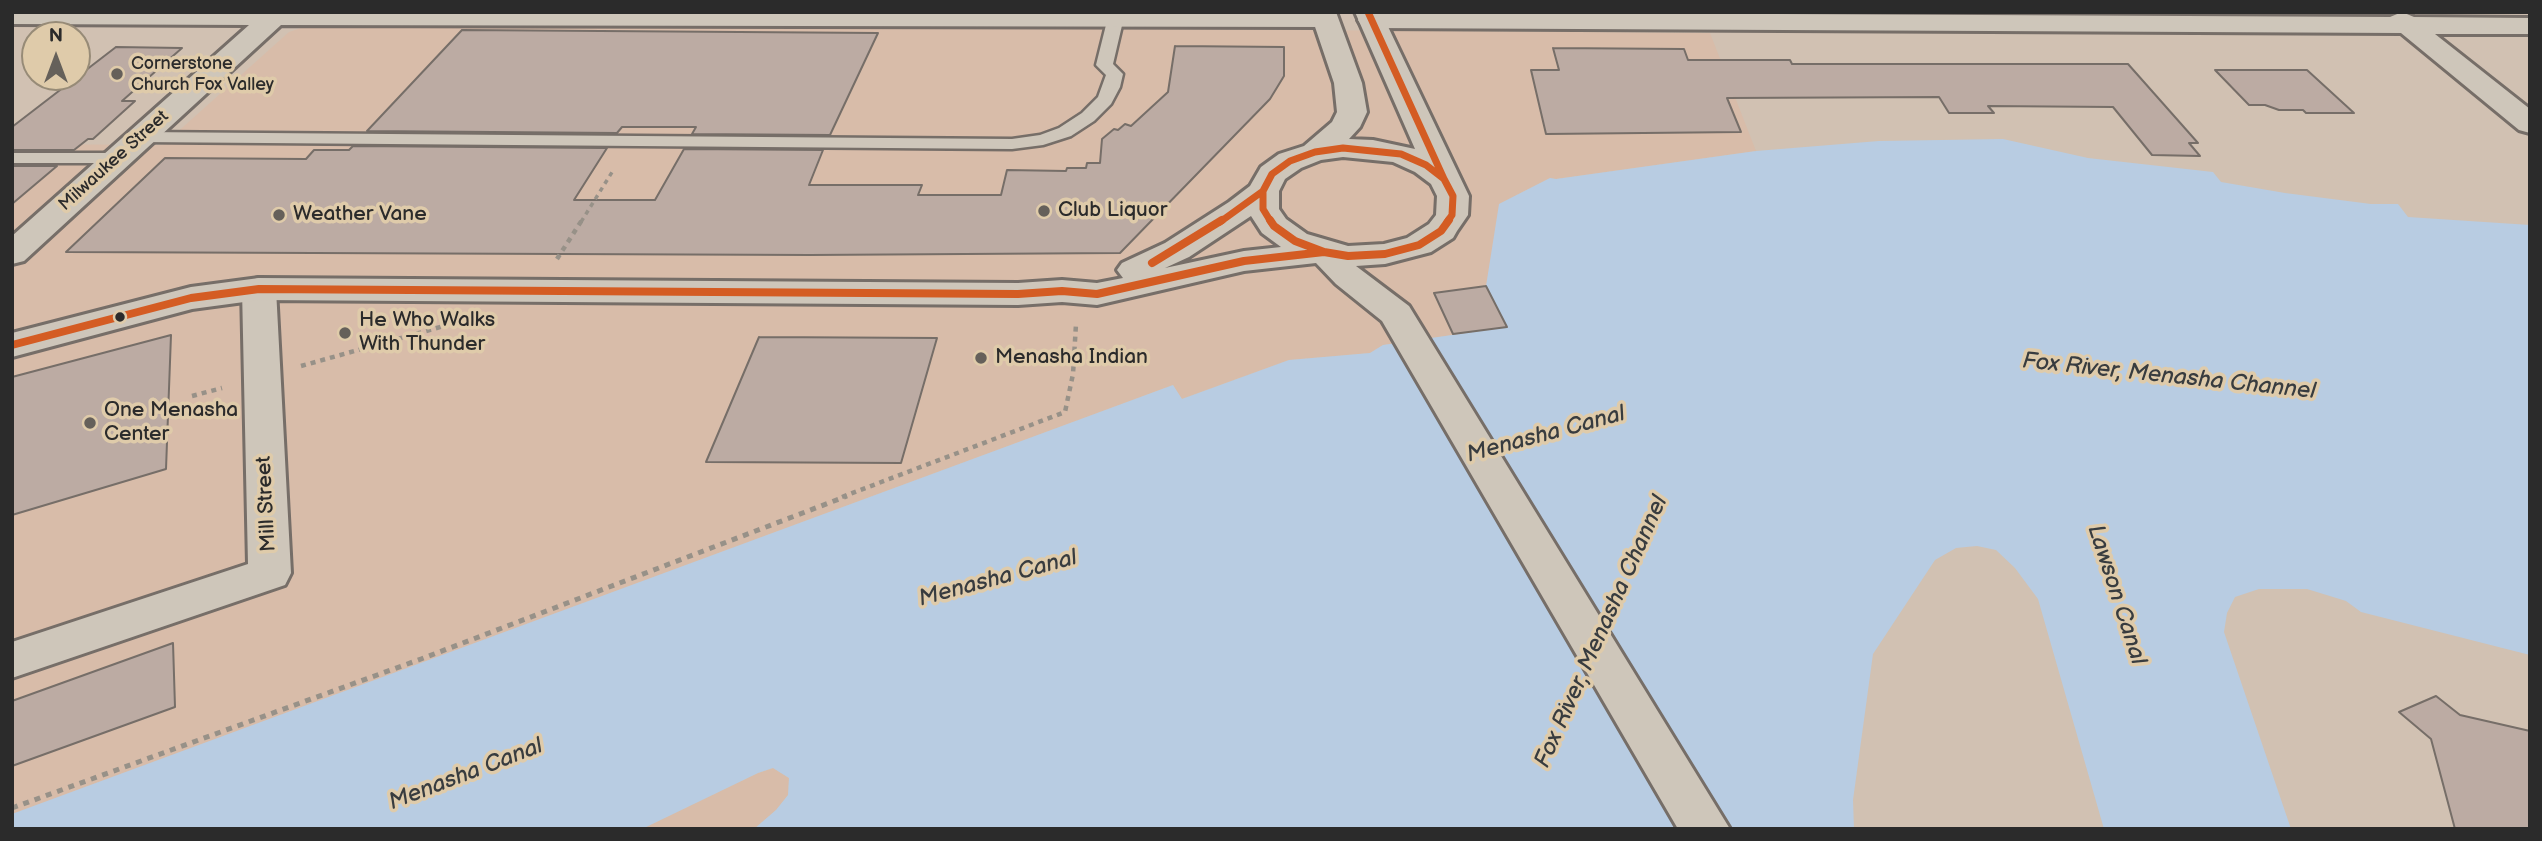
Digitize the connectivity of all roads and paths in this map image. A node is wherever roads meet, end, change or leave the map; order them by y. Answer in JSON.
{"nodes":[{"id":1,"x":278,"y":13,"type":"edge"},
{"id":2,"x":1324,"y":15,"type":"edge"},
{"id":3,"x":12,"y":16,"type":"edge"},
{"id":4,"x":1369,"y":16,"type":"edge"},
{"id":5,"x":1116,"y":17,"type":"junction"},
{"id":6,"x":2399,"y":19,"type":"edge"},
{"id":7,"x":2530,"y":26,"type":"edge"},
{"id":8,"x":2530,"y":124,"type":"edge"},
{"id":9,"x":140,"y":137,"type":"junction"},
{"id":10,"x":633,"y":139,"type":"junction"},
{"id":11,"x":1315,"y":152,"type":"junction"},
{"id":12,"x":12,"y":158,"type":"edge"},
{"id":13,"x":116,"y":158,"type":"junction"},
{"id":14,"x":1444,"y":180,"type":"junction"},
{"id":15,"x":1263,"y":191,"type":"junction"},
{"id":16,"x":1419,"y":245,"type":"junction"},
{"id":17,"x":1324,"y":252,"type":"junction"},
{"id":18,"x":12,"y":254,"type":"edge"},
{"id":19,"x":556,"y":261,"type":"dead end"},
{"id":20,"x":259,"y":289,"type":"junction"},
{"id":21,"x":1069,"y":306,"type":"junction"},
{"id":22,"x":1396,"y":314,"type":"junction"},
{"id":23,"x":456,"y":323,"type":"dead end"},
{"id":24,"x":12,"y":345,"type":"edge"},
{"id":25,"x":261,"y":378,"type":"junction"},
{"id":26,"x":192,"y":396,"type":"dead end"},
{"id":27,"x":12,"y":660,"type":"edge"},
{"id":28,"x":12,"y":808,"type":"edge"},
{"id":29,"x":1705,"y":829,"type":"edge"}],
"edges":[{"from":1,"to":3,"type":"street"},
{"from":1,"to":5,"type":"street"},
{"from":1,"to":9,"type":"street","name":"Milwaukee Street"},
{"from":2,"to":5,"type":"street"},
{"from":2,"to":11,"type":"street"},
{"from":4,"to":6,"type":"street"},
{"from":4,"to":14,"type":"street"},
{"from":5,"to":10,"type":"lane"},
{"from":6,"to":7,"type":"street"},
{"from":6,"to":8,"type":"street"},
{"from":9,"to":10,"type":"lane"},
{"from":9,"to":13,"type":"street","name":"Milwaukee Street"},
{"from":10,"to":19,"type":"path"},
{"from":11,"to":14,"type":"street"},
{"from":11,"to":15,"type":"street"},
{"from":12,"to":13,"type":"lane"},
{"from":13,"to":18,"type":"street","name":"Milwaukee Street"},
{"from":14,"to":16,"type":"street"},
{"from":15,"to":17,"type":"street"},
{"from":15,"to":21,"type":"street"},
{"from":16,"to":17,"type":"street"},
{"from":16,"to":22,"type":"street"},
{"from":17,"to":21,"type":"street"},
{"from":17,"to":22,"type":"street"},
{"from":20,"to":21,"type":"street"},
{"from":20,"to":24,"type":"street"},
{"from":20,"to":25,"type":"street","name":"Mill Street"},
{"from":21,"to":28,"type":"path"},
{"from":22,"to":29,"type":"street"},
{"from":23,"to":25,"type":"path"},
{"from":25,"to":26,"type":"path"},
{"from":25,"to":27,"type":"street","name":"Mill Street"}]}
